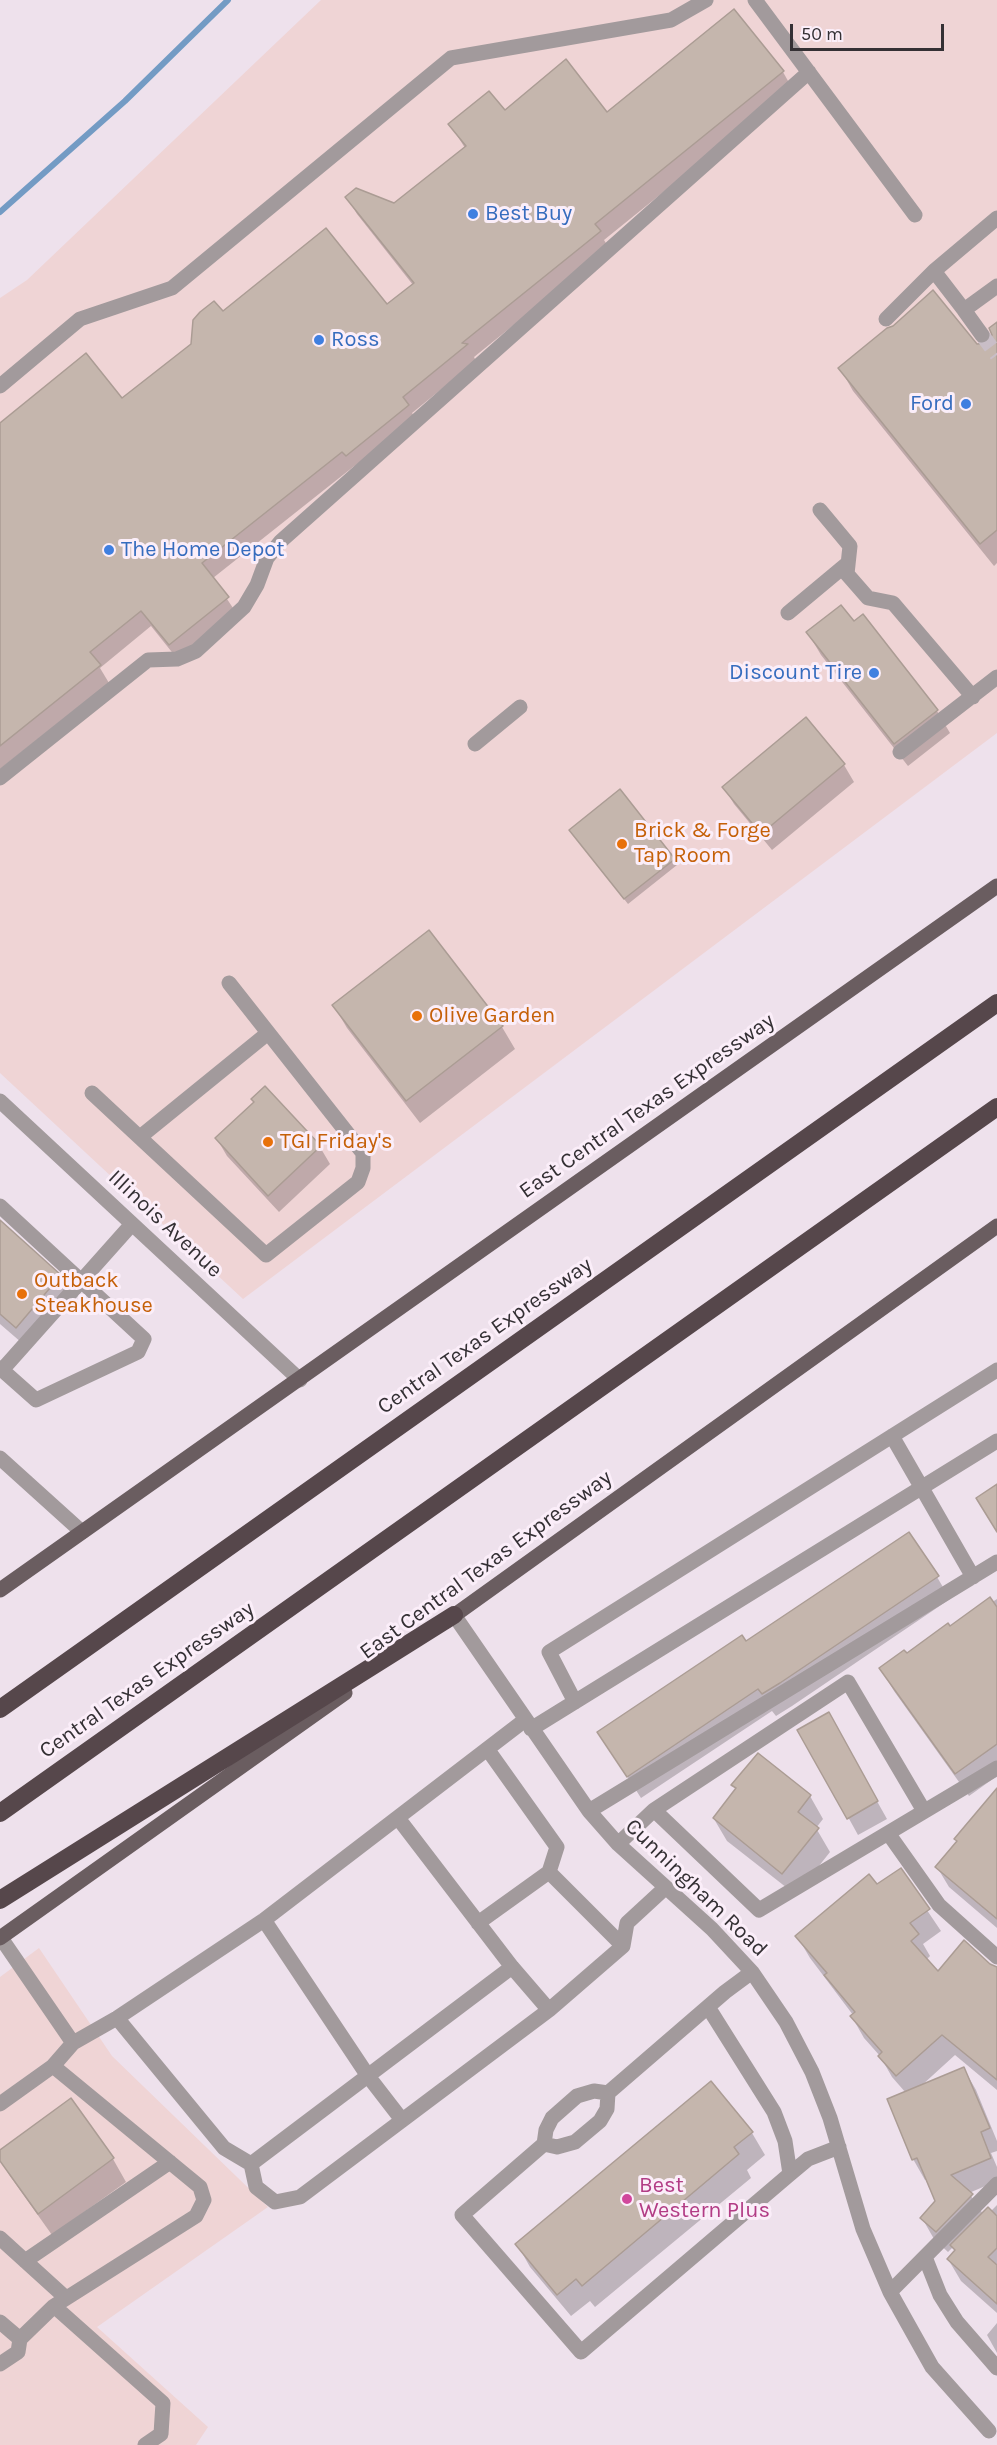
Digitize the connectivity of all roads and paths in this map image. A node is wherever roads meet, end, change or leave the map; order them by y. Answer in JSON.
{"nodes":[{"id":1,"x":706,"y":0,"type":"edge"},
{"id":2,"x":755,"y":0,"type":"edge"},
{"id":3,"x":809,"y":72,"type":"junction"},
{"id":4,"x":915,"y":215,"type":"dead end"},
{"id":5,"x":997,"y":218,"type":"edge"},
{"id":6,"x":934,"y":271,"type":"junction"},
{"id":7,"x":997,"y":286,"type":"edge"},
{"id":8,"x":964,"y":310,"type":"junction"},
{"id":9,"x":886,"y":319,"type":"dead end"},
{"id":10,"x":982,"y":335,"type":"tunnel mouth"},
{"id":11,"x":0,"y":386,"type":"edge"},
{"id":12,"x":820,"y":510,"type":"dead end"},
{"id":13,"x":848,"y":563,"type":"junction"},
{"id":14,"x":788,"y":613,"type":"dead end"},
{"id":15,"x":997,"y":677,"type":"edge"},
{"id":16,"x":973,"y":697,"type":"junction"},
{"id":17,"x":520,"y":707,"type":"dead end"},
{"id":18,"x":475,"y":744,"type":"dead end"},
{"id":19,"x":900,"y":752,"type":"dead end"},
{"id":20,"x":0,"y":778,"type":"edge"},
{"id":21,"x":997,"y":886,"type":"edge"},
{"id":22,"x":229,"y":983,"type":"dead end"},
{"id":23,"x":997,"y":1003,"type":"edge"},
{"id":24,"x":268,"y":1033,"type":"junction"},
{"id":25,"x":92,"y":1093,"type":"dead end"},
{"id":26,"x":0,"y":1101,"type":"edge"},
{"id":27,"x":997,"y":1107,"type":"edge"},
{"id":28,"x":140,"y":1137,"type":"junction"},
{"id":29,"x":0,"y":1206,"type":"edge"},
{"id":30,"x":132,"y":1224,"type":"junction"},
{"id":31,"x":997,"y":1226,"type":"edge"},
{"id":32,"x":82,"y":1282,"type":"junction"},
{"id":33,"x":1,"y":1369,"type":"edge"},
{"id":34,"x":997,"y":1370,"type":"edge"},
{"id":35,"x":300,"y":1380,"type":"junction"},
{"id":36,"x":892,"y":1436,"type":"junction"},
{"id":37,"x":997,"y":1441,"type":"edge"},
{"id":38,"x":0,"y":1458,"type":"edge"},
{"id":39,"x":922,"y":1488,"type":"junction"},
{"id":40,"x":82,"y":1532,"type":"junction"},
{"id":41,"x":997,"y":1562,"type":"edge"},
{"id":42,"x":973,"y":1577,"type":"junction"},
{"id":43,"x":0,"y":1590,"type":"edge"},
{"id":44,"x":454,"y":1615,"type":"junction"},
{"id":45,"x":575,"y":1702,"type":"junction"},
{"id":46,"x":0,"y":1709,"type":"edge"},
{"id":47,"x":528,"y":1725,"type":"junction"},
{"id":48,"x":488,"y":1750,"type":"junction"},
{"id":49,"x":997,"y":1768,"type":"edge"},
{"id":50,"x":654,"y":1810,"type":"junction"},
{"id":51,"x":589,"y":1811,"type":"junction"},
{"id":52,"x":924,"y":1811,"type":"junction"},
{"id":53,"x":0,"y":1813,"type":"edge"},
{"id":54,"x":398,"y":1818,"type":"junction"},
{"id":55,"x":888,"y":1833,"type":"junction"},
{"id":56,"x":618,"y":1844,"type":"junction"},
{"id":57,"x":549,"y":1872,"type":"junction"},
{"id":58,"x":665,"y":1888,"type":"junction"},
{"id":59,"x":0,"y":1900,"type":"edge"},
{"id":60,"x":264,"y":1920,"type":"junction"},
{"id":61,"x":478,"y":1923,"type":"junction"},
{"id":62,"x":0,"y":1938,"type":"edge"},
{"id":63,"x":623,"y":1946,"type":"junction"},
{"id":64,"x":997,"y":1957,"type":"edge"},
{"id":65,"x":512,"y":1967,"type":"junction"},
{"id":66,"x":752,"y":1972,"type":"junction"},
{"id":67,"x":708,"y":2007,"type":"junction"},
{"id":68,"x":549,"y":2010,"type":"junction"},
{"id":69,"x":117,"y":2018,"type":"junction"},
{"id":70,"x":73,"y":2043,"type":"junction"},
{"id":71,"x":53,"y":2066,"type":"junction"},
{"id":72,"x":368,"y":2076,"type":"junction"},
{"id":73,"x":608,"y":2093,"type":"junction"},
{"id":74,"x":0,"y":2104,"type":"edge"},
{"id":75,"x":402,"y":2120,"type":"junction"},
{"id":76,"x":544,"y":2144,"type":"junction"},
{"id":77,"x":839,"y":2147,"type":"junction"},
{"id":78,"x":170,"y":2162,"type":"junction"},
{"id":79,"x":251,"y":2164,"type":"junction"},
{"id":80,"x":790,"y":2174,"type":"junction"},
{"id":81,"x":997,"y":2184,"type":"edge"},
{"id":82,"x":0,"y":2238,"type":"edge"},
{"id":83,"x":925,"y":2257,"type":"junction"},
{"id":84,"x":25,"y":2261,"type":"junction"},
{"id":85,"x":890,"y":2292,"type":"junction"},
{"id":86,"x":60,"y":2302,"type":"junction"},
{"id":87,"x":0,"y":2322,"type":"edge"},
{"id":88,"x":20,"y":2339,"type":"junction"},
{"id":89,"x":0,"y":2364,"type":"edge"},
{"id":90,"x":997,"y":2368,"type":"edge"},
{"id":91,"x":989,"y":2431,"type":"dead end"},
{"id":92,"x":145,"y":2445,"type":"edge"}],
"edges":[{"from":1,"to":11,"type":"street"},
{"from":2,"to":3,"type":"street"},
{"from":3,"to":4,"type":"street"},
{"from":3,"to":20,"type":"street"},
{"from":5,"to":6,"type":"street"},
{"from":6,"to":8,"type":"street"},
{"from":6,"to":9,"type":"street"},
{"from":7,"to":8,"type":"street"},
{"from":8,"to":10,"type":"street"},
{"from":12,"to":13,"type":"street"},
{"from":13,"to":14,"type":"street"},
{"from":13,"to":16,"type":"street"},
{"from":15,"to":16,"type":"street"},
{"from":16,"to":19,"type":"street"},
{"from":17,"to":18,"type":"street"},
{"from":21,"to":35,"type":"main road","name":"East Central Texas Expressway"},
{"from":22,"to":24,"type":"street"},
{"from":23,"to":46,"type":"highway","name":"Central Texas Expressway"},
{"from":24,"to":28,"type":"street"},
{"from":24,"to":28,"type":"street"},
{"from":25,"to":28,"type":"street"},
{"from":26,"to":30,"type":"street","name":"Illinois Avenue"},
{"from":27,"to":53,"type":"highway","name":"Central Texas Expressway"},
{"from":29,"to":32,"type":"street"},
{"from":30,"to":32,"type":"street"},
{"from":30,"to":35,"type":"street","name":"Illinois Avenue"},
{"from":31,"to":44,"type":"main road","name":"East Central Texas Expressway"},
{"from":32,"to":33,"type":"street"},
{"from":32,"to":33,"type":"street"},
{"from":34,"to":36,"type":"street"},
{"from":35,"to":40,"type":"main road","name":"East Central Texas Expressway"},
{"from":36,"to":39,"type":"street"},
{"from":36,"to":45,"type":"street"},
{"from":37,"to":39,"type":"street"},
{"from":38,"to":40,"type":"street"},
{"from":39,"to":42,"type":"street"},
{"from":39,"to":45,"type":"street"},
{"from":40,"to":43,"type":"main road","name":"East Central Texas Expressway"},
{"from":41,"to":42,"type":"street"},
{"from":42,"to":51,"type":"street"},
{"from":44,"to":47,"type":"street","name":"Cunningham Road"},
{"from":44,"to":59,"type":"highway"},
{"from":44,"to":62,"type":"main road","name":"East Central Texas Expressway"},
{"from":45,"to":47,"type":"street"},
{"from":47,"to":48,"type":"street"},
{"from":47,"to":51,"type":"street","name":"Cunningham Road"},
{"from":48,"to":54,"type":"street"},
{"from":48,"to":57,"type":"street"},
{"from":49,"to":52,"type":"street"},
{"from":50,"to":52,"type":"street"},
{"from":50,"to":55,"type":"street"},
{"from":50,"to":56,"type":"street"},
{"from":51,"to":56,"type":"street","name":"Cunningham Road"},
{"from":52,"to":55,"type":"street"},
{"from":54,"to":60,"type":"street"},
{"from":54,"to":61,"type":"street"},
{"from":55,"to":64,"type":"street"},
{"from":56,"to":58,"type":"street","name":"Cunningham Road"},
{"from":57,"to":61,"type":"street"},
{"from":57,"to":63,"type":"street"},
{"from":58,"to":63,"type":"street"},
{"from":58,"to":66,"type":"street","name":"Cunningham Road"},
{"from":60,"to":69,"type":"street"},
{"from":60,"to":72,"type":"street"},
{"from":61,"to":65,"type":"street"},
{"from":62,"to":70,"type":"street"},
{"from":63,"to":68,"type":"street"},
{"from":65,"to":68,"type":"street"},
{"from":65,"to":72,"type":"street"},
{"from":66,"to":67,"type":"street"},
{"from":66,"to":77,"type":"street","name":"Cunningham Road"},
{"from":67,"to":73,"type":"street"},
{"from":67,"to":80,"type":"street"},
{"from":68,"to":75,"type":"street"},
{"from":69,"to":70,"type":"street"},
{"from":69,"to":79,"type":"street"},
{"from":70,"to":71,"type":"street"},
{"from":71,"to":74,"type":"street"},
{"from":71,"to":78,"type":"street"},
{"from":72,"to":75,"type":"street"},
{"from":72,"to":79,"type":"street"},
{"from":73,"to":76,"type":"street"},
{"from":73,"to":76,"type":"street"},
{"from":75,"to":79,"type":"street"},
{"from":76,"to":80,"type":"street"},
{"from":77,"to":80,"type":"street"},
{"from":77,"to":85,"type":"street","name":"Cunningham Road"},
{"from":78,"to":84,"type":"street"},
{"from":78,"to":86,"type":"street"},
{"from":81,"to":83,"type":"street"},
{"from":82,"to":84,"type":"street"},
{"from":83,"to":85,"type":"street"},
{"from":83,"to":90,"type":"street"},
{"from":84,"to":86,"type":"street"},
{"from":85,"to":91,"type":"street","name":"Cunningham Road"},
{"from":86,"to":88,"type":"street"},
{"from":86,"to":92,"type":"street"},
{"from":87,"to":88,"type":"street"},
{"from":88,"to":89,"type":"street"}]}
